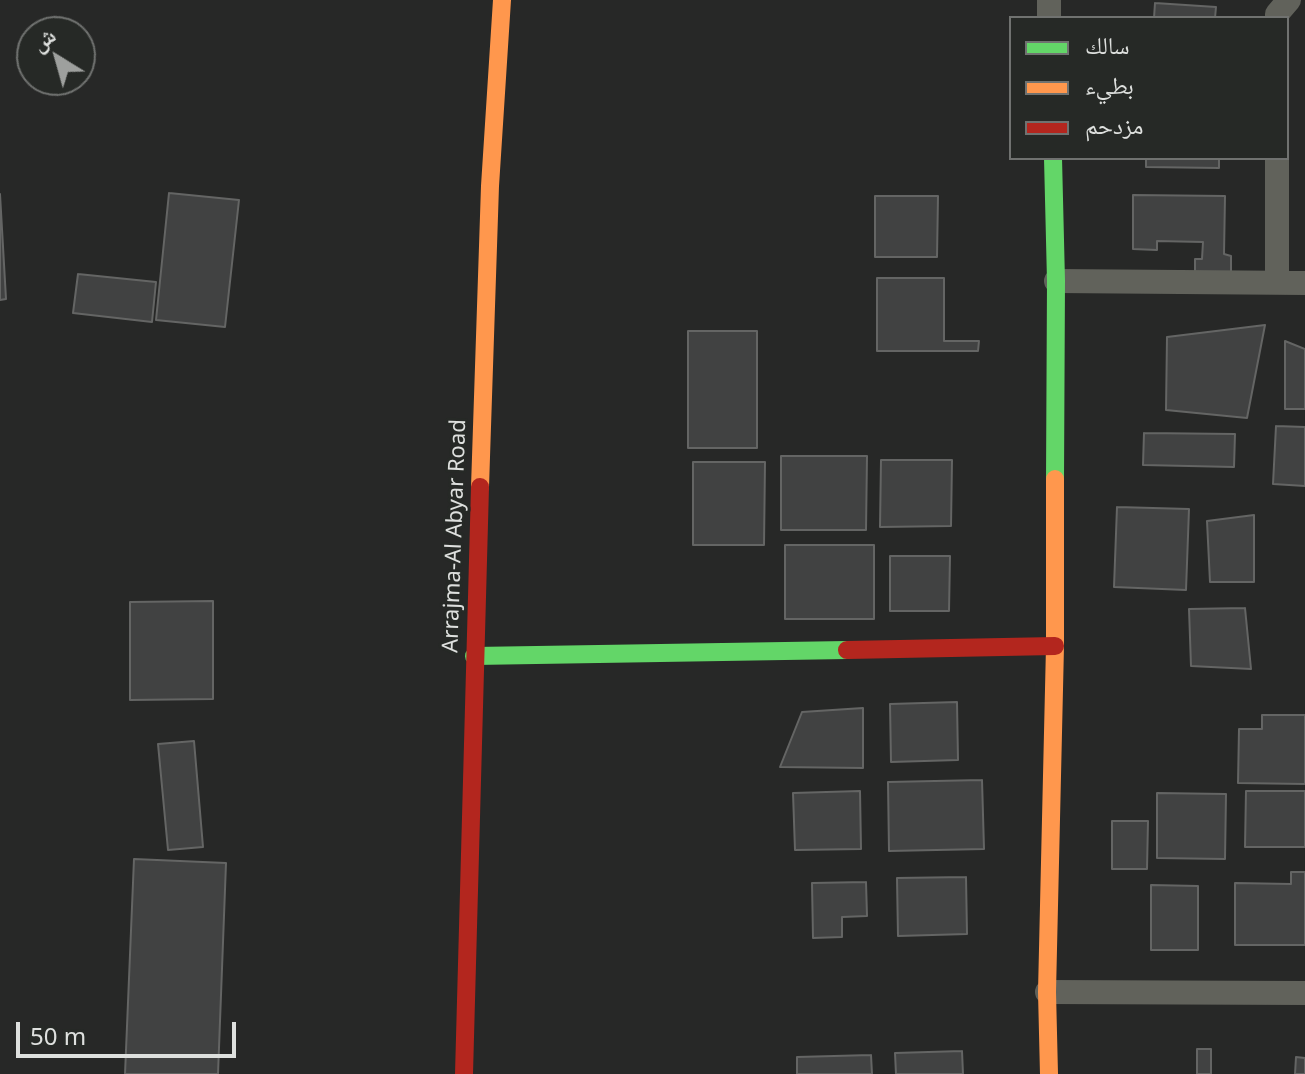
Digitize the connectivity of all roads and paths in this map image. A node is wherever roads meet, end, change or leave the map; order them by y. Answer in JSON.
{"nodes":[{"id":1,"x":502,"y":0,"type":"edge"},
{"id":2,"x":1289,"y":0,"type":"edge"},
{"id":3,"x":1277,"y":16,"type":"edge"},
{"id":4,"x":1053,"y":160,"type":"edge"},
{"id":5,"x":1277,"y":160,"type":"edge"},
{"id":6,"x":1056,"y":281,"type":"junction"},
{"id":7,"x":1277,"y":282,"type":"junction"},
{"id":8,"x":1305,"y":283,"type":"edge"},
{"id":9,"x":1055,"y":646,"type":"junction"},
{"id":10,"x":474,"y":656,"type":"junction"},
{"id":11,"x":1047,"y":992,"type":"junction"},
{"id":12,"x":1305,"y":993,"type":"edge"},
{"id":13,"x":464,"y":1074,"type":"edge"},
{"id":14,"x":1049,"y":1074,"type":"edge"}],
"edges":[{"from":1,"to":10,"type":"main road","name":"Arrajma-Al Abyar Road"},
{"from":2,"to":3,"type":"street"},
{"from":4,"to":6,"type":"main road"},
{"from":5,"to":7,"type":"street"},
{"from":6,"to":7,"type":"street"},
{"from":6,"to":9,"type":"main road"},
{"from":7,"to":8,"type":"street"},
{"from":9,"to":10,"type":"main road"},
{"from":9,"to":11,"type":"main road"},
{"from":10,"to":13,"type":"main road","name":"Arrajma-Al Abyar Road"},
{"from":11,"to":12,"type":"street"},
{"from":11,"to":14,"type":"main road"}]}
